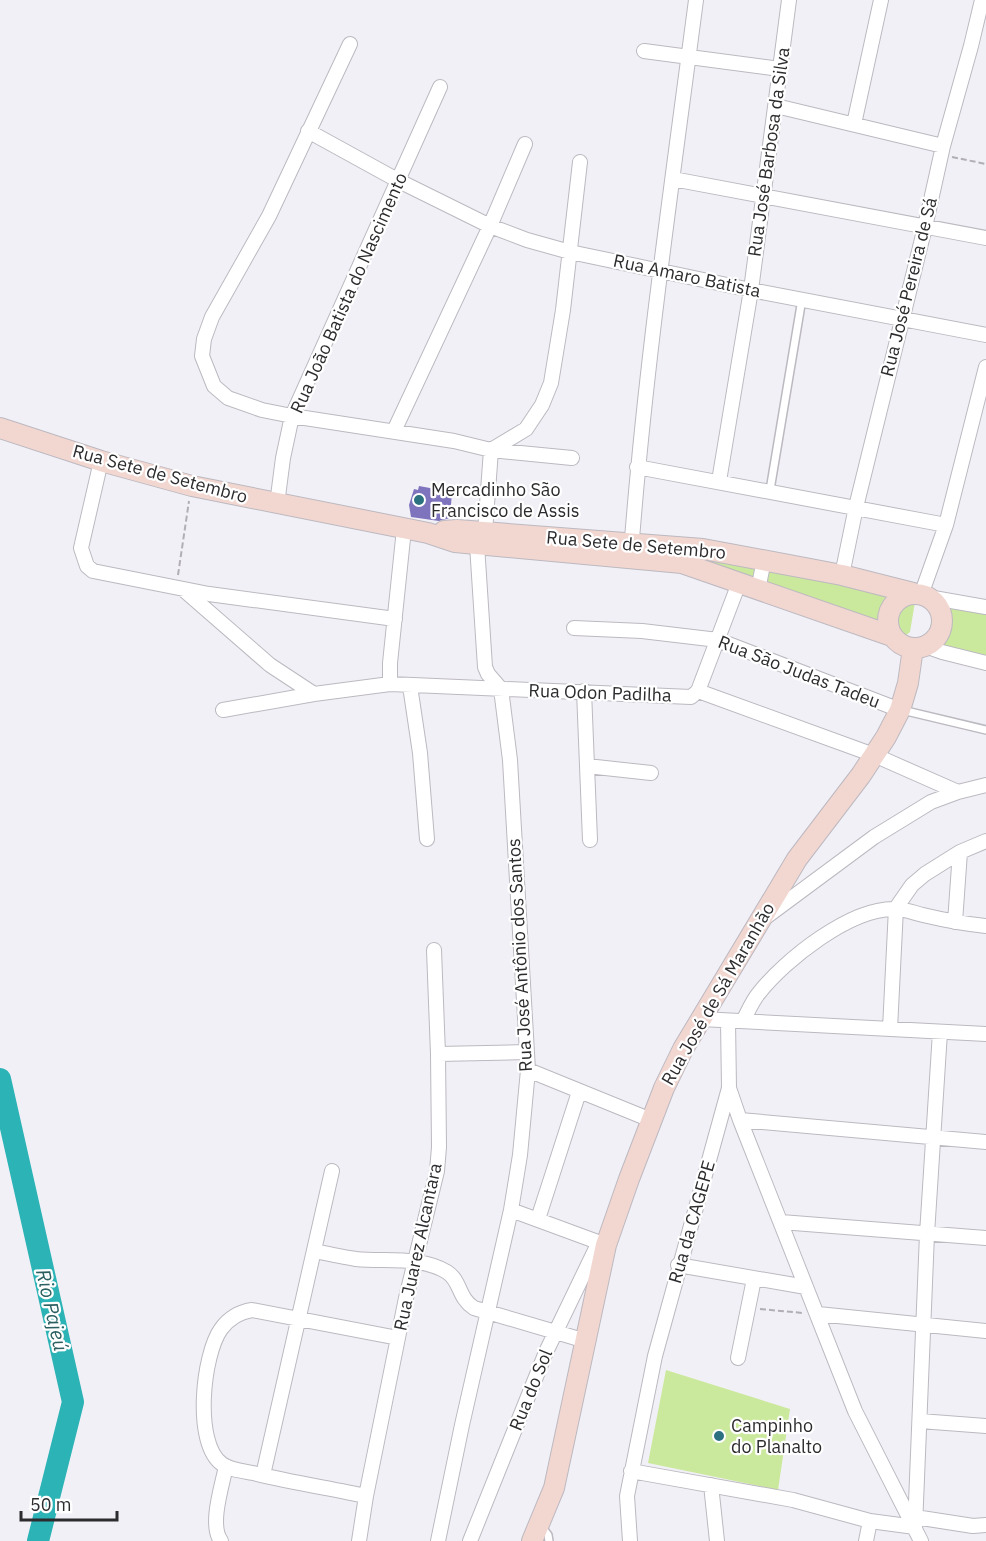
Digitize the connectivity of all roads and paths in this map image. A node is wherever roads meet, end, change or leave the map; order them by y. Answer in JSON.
{"nodes":[{"id":1,"x":696,"y":0,"type":"edge"},
{"id":2,"x":789,"y":0,"type":"edge"},
{"id":3,"x":881,"y":0,"type":"edge"},
{"id":4,"x":982,"y":0,"type":"edge"},
{"id":5,"x":981,"y":28,"type":"edge"},
{"id":6,"x":350,"y":44,"type":"dead end"},
{"id":7,"x":644,"y":51,"type":"dead end"},
{"id":8,"x":688,"y":57,"type":"junction"},
{"id":9,"x":780,"y":69,"type":"junction"},
{"id":10,"x":440,"y":87,"type":"dead end"},
{"id":11,"x":776,"y":106,"type":"junction"},
{"id":12,"x":854,"y":124,"type":"junction"},
{"id":13,"x":308,"y":131,"type":"junction"},
{"id":14,"x":525,"y":144,"type":"dead end"},
{"id":15,"x":942,"y":150,"type":"junction"},
{"id":16,"x":580,"y":162,"type":"dead end"},
{"id":17,"x":986,"y":165,"type":"edge"},
{"id":18,"x":673,"y":179,"type":"junction"},
{"id":19,"x":399,"y":181,"type":"junction"},
{"id":20,"x":764,"y":197,"type":"junction"},
{"id":21,"x":490,"y":226,"type":"junction"},
{"id":22,"x":925,"y":227,"type":"junction"},
{"id":23,"x":986,"y":238,"type":"edge"},
{"id":24,"x":570,"y":252,"type":"junction"},
{"id":25,"x":659,"y":270,"type":"junction"},
{"id":26,"x":751,"y":290,"type":"junction"},
{"id":27,"x":802,"y":299,"type":"junction"},
{"id":28,"x":902,"y":319,"type":"junction"},
{"id":29,"x":986,"y":335,"type":"edge"},
{"id":30,"x":986,"y":367,"type":"edge"},
{"id":31,"x":292,"y":416,"type":"junction"},
{"id":32,"x":0,"y":428,"type":"edge"},
{"id":33,"x":394,"y":431,"type":"junction"},
{"id":34,"x":491,"y":450,"type":"junction"},
{"id":35,"x":572,"y":458,"type":"dead end"},
{"id":36,"x":101,"y":461,"type":"junction"},
{"id":37,"x":637,"y":467,"type":"junction"},
{"id":38,"x":719,"y":481,"type":"junction"},
{"id":39,"x":192,"y":486,"type":"junction"},
{"id":40,"x":770,"y":490,"type":"junction"},
{"id":41,"x":277,"y":504,"type":"junction"},
{"id":42,"x":856,"y":507,"type":"junction"},
{"id":43,"x":946,"y":525,"type":"junction"},
{"id":44,"x":404,"y":529,"type":"junction"},
{"id":45,"x":481,"y":538,"type":"junction"},
{"id":46,"x":631,"y":550,"type":"junction"},
{"id":47,"x":675,"y":553,"type":"junction"},
{"id":48,"x":764,"y":560,"type":"junction"},
{"id":49,"x":842,"y":575,"type":"junction"},
{"id":50,"x":739,"y":583,"type":"junction"},
{"id":51,"x":180,"y":589,"type":"junction"},
{"id":52,"x":758,"y":590,"type":"junction"},
{"id":53,"x":921,"y":595,"type":"junction"},
{"id":54,"x":986,"y":607,"type":"edge"},
{"id":55,"x":395,"y":619,"type":"junction"},
{"id":56,"x":574,"y":628,"type":"dead end"},
{"id":57,"x":892,"y":636,"type":"junction"},
{"id":58,"x":718,"y":640,"type":"junction"},
{"id":59,"x":919,"y":647,"type":"junction"},
{"id":60,"x":986,"y":663,"type":"edge"},
{"id":61,"x":390,"y":684,"type":"junction"},
{"id":62,"x":410,"y":686,"type":"junction"},
{"id":63,"x":501,"y":689,"type":"junction"},
{"id":64,"x":584,"y":691,"type":"junction"},
{"id":65,"x":698,"y":691,"type":"junction"},
{"id":66,"x":314,"y":694,"type":"junction"},
{"id":67,"x":223,"y":710,"type":"dead end"},
{"id":68,"x":900,"y":710,"type":"junction"},
{"id":69,"x":986,"y":730,"type":"edge"},
{"id":70,"x":874,"y":755,"type":"junction"},
{"id":71,"x":588,"y":766,"type":"junction"},
{"id":72,"x":651,"y":773,"type":"dead end"},
{"id":73,"x":986,"y":785,"type":"edge"},
{"id":74,"x":958,"y":792,"type":"junction"},
{"id":75,"x":427,"y":839,"type":"dead end"},
{"id":76,"x":590,"y":840,"type":"dead end"},
{"id":77,"x":986,"y":841,"type":"edge"},
{"id":78,"x":960,"y":852,"type":"junction"},
{"id":79,"x":896,"y":909,"type":"junction"},
{"id":80,"x":760,"y":921,"type":"junction"},
{"id":81,"x":955,"y":922,"type":"junction"},
{"id":82,"x":986,"y":926,"type":"edge"},
{"id":83,"x":434,"y":950,"type":"dead end"},
{"id":84,"x":701,"y":1019,"type":"junction"},
{"id":85,"x":728,"y":1021,"type":"junction"},
{"id":86,"x":744,"y":1021,"type":"junction"},
{"id":87,"x":890,"y":1029,"type":"junction"},
{"id":88,"x":940,"y":1032,"type":"junction"},
{"id":89,"x":986,"y":1034,"type":"edge"},
{"id":90,"x":527,"y":1052,"type":"junction"},
{"id":91,"x":438,"y":1054,"type":"junction"},
{"id":92,"x":528,"y":1071,"type":"junction"},
{"id":93,"x":729,"y":1088,"type":"junction"},
{"id":94,"x":579,"y":1092,"type":"junction"},
{"id":95,"x":651,"y":1120,"type":"junction"},
{"id":96,"x":741,"y":1120,"type":"junction"},
{"id":97,"x":933,"y":1138,"type":"junction"},
{"id":98,"x":986,"y":1142,"type":"edge"},
{"id":99,"x":332,"y":1171,"type":"dead end"},
{"id":100,"x":511,"y":1210,"type":"junction"},
{"id":101,"x":538,"y":1219,"type":"junction"},
{"id":102,"x":781,"y":1222,"type":"junction"},
{"id":103,"x":927,"y":1234,"type":"junction"},
{"id":104,"x":986,"y":1238,"type":"edge"},
{"id":105,"x":603,"y":1244,"type":"junction"},
{"id":106,"x":315,"y":1251,"type":"junction"},
{"id":107,"x":414,"y":1262,"type":"junction"},
{"id":108,"x":678,"y":1265,"type":"junction"},
{"id":109,"x":753,"y":1279,"type":"junction"},
{"id":110,"x":806,"y":1287,"type":"junction"},
{"id":111,"x":749,"y":1308,"type":"junction"},
{"id":112,"x":488,"y":1312,"type":"junction"},
{"id":113,"x":818,"y":1314,"type":"junction"},
{"id":114,"x":300,"y":1319,"type":"junction"},
{"id":115,"x":924,"y":1325,"type":"junction"},
{"id":116,"x":556,"y":1331,"type":"junction"},
{"id":117,"x":986,"y":1331,"type":"edge"},
{"id":118,"x":398,"y":1338,"type":"junction"},
{"id":119,"x":586,"y":1341,"type":"junction"},
{"id":120,"x":738,"y":1358,"type":"dead end"},
{"id":121,"x":920,"y":1421,"type":"junction"},
{"id":122,"x":986,"y":1426,"type":"edge"},
{"id":123,"x":226,"y":1466,"type":"junction"},
{"id":124,"x":631,"y":1471,"type":"junction"},
{"id":125,"x":263,"y":1475,"type":"junction"},
{"id":126,"x":711,"y":1485,"type":"junction"},
{"id":127,"x":366,"y":1496,"type":"junction"},
{"id":128,"x":870,"y":1521,"type":"junction"},
{"id":129,"x":915,"y":1522,"type":"junction"},
{"id":130,"x":986,"y":1525,"type":"edge"},
{"id":131,"x":540,"y":1535,"type":"edge"},
{"id":132,"x":221,"y":1541,"type":"edge"},
{"id":133,"x":359,"y":1541,"type":"edge"},
{"id":134,"x":438,"y":1541,"type":"edge"},
{"id":135,"x":470,"y":1541,"type":"edge"},
{"id":136,"x":630,"y":1541,"type":"edge"},
{"id":137,"x":717,"y":1541,"type":"edge"},
{"id":138,"x":866,"y":1541,"type":"edge"},
{"id":139,"x":921,"y":1541,"type":"edge"}],
"edges":[{"from":1,"to":8,"type":"street"},
{"from":2,"to":9,"type":"street","name":"Rua José Barbosa da Silva"},
{"from":3,"to":12,"type":"street"},
{"from":4,"to":5,"type":"street","name":"Rua José Pereira de Sá"},
{"from":5,"to":15,"type":"street","name":"Rua José Pereira de Sá"},
{"from":6,"to":13,"type":"street"},
{"from":7,"to":8,"type":"street"},
{"from":8,"to":9,"type":"street"},
{"from":8,"to":18,"type":"street"},
{"from":9,"to":11,"type":"street","name":"Rua José Barbosa da Silva"},
{"from":10,"to":19,"type":"street","name":"Rua João Batista do Nascimento"},
{"from":11,"to":12,"type":"street"},
{"from":11,"to":20,"type":"street","name":"Rua José Barbosa da Silva"},
{"from":12,"to":15,"type":"street"},
{"from":13,"to":19,"type":"street","name":"Rua Amaro Batista"},
{"from":13,"to":31,"type":"street"},
{"from":14,"to":21,"type":"street"},
{"from":15,"to":17,"type":"path"},
{"from":15,"to":22,"type":"street","name":"Rua José Pereira de Sá"},
{"from":16,"to":24,"type":"street"},
{"from":18,"to":20,"type":"street"},
{"from":18,"to":25,"type":"street"},
{"from":19,"to":21,"type":"street","name":"Rua Amaro Batista"},
{"from":19,"to":31,"type":"street","name":"Rua João Batista do Nascimento"},
{"from":20,"to":22,"type":"street"},
{"from":20,"to":26,"type":"street","name":"Rua José Barbosa da Silva"},
{"from":21,"to":24,"type":"street","name":"Rua Amaro Batista"},
{"from":21,"to":33,"type":"street"},
{"from":22,"to":23,"type":"street"},
{"from":22,"to":28,"type":"street","name":"Rua José Pereira de Sá"},
{"from":24,"to":25,"type":"street","name":"Rua Amaro Batista"},
{"from":24,"to":34,"type":"street"},
{"from":25,"to":26,"type":"street","name":"Rua Amaro Batista"},
{"from":25,"to":37,"type":"street"},
{"from":26,"to":27,"type":"street","name":"Rua Amaro Batista"},
{"from":26,"to":38,"type":"street","name":"Rua José Barbosa da Silva"},
{"from":27,"to":28,"type":"street","name":"Rua Amaro Batista"},
{"from":27,"to":40,"type":"lane"},
{"from":28,"to":29,"type":"street","name":"Rua Amaro Batista"},
{"from":28,"to":42,"type":"street","name":"Rua José Pereira de Sá"},
{"from":30,"to":43,"type":"street"},
{"from":31,"to":33,"type":"street"},
{"from":31,"to":41,"type":"street","name":"Rua João Batista do Nascimento"},
{"from":32,"to":36,"type":"street","name":"Rua Sete de Setembro"},
{"from":33,"to":34,"type":"street"},
{"from":34,"to":35,"type":"street"},
{"from":34,"to":45,"type":"street","name":"Rua José Antônio dos Santos"},
{"from":36,"to":39,"type":"street","name":"Rua Sete de Setembro"},
{"from":36,"to":51,"type":"street"},
{"from":37,"to":38,"type":"street"},
{"from":37,"to":46,"type":"street"},
{"from":38,"to":40,"type":"street"},
{"from":39,"to":41,"type":"street","name":"Rua Sete de Setembro"},
{"from":39,"to":51,"type":"path"},
{"from":40,"to":42,"type":"street"},
{"from":41,"to":44,"type":"street","name":"Rua Sete de Setembro"},
{"from":42,"to":43,"type":"street"},
{"from":42,"to":49,"type":"street","name":"Rua José Pereira de Sá"},
{"from":43,"to":53,"type":"street"},
{"from":44,"to":45,"type":"street","name":"Rua Sete de Setembro"},
{"from":44,"to":55,"type":"street"},
{"from":45,"to":46,"type":"street","name":"Rua Sete de Setembro"},
{"from":45,"to":63,"type":"street","name":"Rua José Antônio dos Santos"},
{"from":46,"to":47,"type":"street","name":"Rua Sete de Setembro"},
{"from":47,"to":48,"type":"street","name":"Rua Sete de Setembro"},
{"from":47,"to":50,"type":"street","name":"Rua Sete de Setembro"},
{"from":48,"to":49,"type":"street","name":"Rua Sete de Setembro"},
{"from":48,"to":52,"type":"street"},
{"from":49,"to":53,"type":"street","name":"Rua Sete de Setembro"},
{"from":50,"to":52,"type":"street","name":"Rua Sete de Setembro"},
{"from":50,"to":58,"type":"street"},
{"from":51,"to":55,"type":"street"},
{"from":51,"to":66,"type":"street"},
{"from":52,"to":57,"type":"street","name":"Rua Sete de Setembro"},
{"from":53,"to":54,"type":"street"},
{"from":53,"to":57,"type":"street"},
{"from":53,"to":59,"type":"street"},
{"from":55,"to":61,"type":"street"},
{"from":56,"to":58,"type":"street","name":"Rua São Judas Tadeu"},
{"from":57,"to":59,"type":"street"},
{"from":58,"to":65,"type":"street"},
{"from":58,"to":68,"type":"street","name":"Rua São Judas Tadeu"},
{"from":59,"to":60,"type":"street"},
{"from":59,"to":68,"type":"street","name":"Rua José de Sá Maranhão"},
{"from":61,"to":62,"type":"street","name":"Rua Odon Padilha"},
{"from":61,"to":66,"type":"street","name":"Rua Odon Padilha"},
{"from":62,"to":63,"type":"street","name":"Rua Odon Padilha"},
{"from":62,"to":75,"type":"street"},
{"from":63,"to":64,"type":"street","name":"Rua Odon Padilha"},
{"from":63,"to":90,"type":"street","name":"Rua José Antônio dos Santos"},
{"from":64,"to":65,"type":"street","name":"Rua Odon Padilha"},
{"from":64,"to":71,"type":"street"},
{"from":65,"to":70,"type":"street","name":"Rua Odon Padilha"},
{"from":66,"to":67,"type":"street","name":"Rua Odon Padilha"},
{"from":68,"to":69,"type":"lane","name":"Rua São Judas Tadeu"},
{"from":68,"to":70,"type":"street","name":"Rua José de Sá Maranhão"},
{"from":70,"to":74,"type":"street","name":"Rua Odon Padilha"},
{"from":70,"to":80,"type":"street","name":"Rua José de Sá Maranhão"},
{"from":71,"to":72,"type":"street"},
{"from":71,"to":76,"type":"street"},
{"from":73,"to":74,"type":"street"},
{"from":74,"to":80,"type":"street"},
{"from":77,"to":78,"type":"street"},
{"from":78,"to":79,"type":"street"},
{"from":78,"to":81,"type":"street"},
{"from":79,"to":81,"type":"street"},
{"from":79,"to":86,"type":"street"},
{"from":79,"to":87,"type":"street"},
{"from":80,"to":84,"type":"street","name":"Rua José de Sá Maranhão"},
{"from":81,"to":82,"type":"street"},
{"from":83,"to":91,"type":"street","name":"Rua Juarez Alcantara"},
{"from":84,"to":85,"type":"street"},
{"from":84,"to":95,"type":"street","name":"Rua José de Sá Maranhão"},
{"from":85,"to":86,"type":"street"},
{"from":85,"to":93,"type":"street"},
{"from":86,"to":87,"type":"street"},
{"from":87,"to":88,"type":"street"},
{"from":88,"to":89,"type":"street"},
{"from":88,"to":97,"type":"street"},
{"from":90,"to":91,"type":"street"},
{"from":90,"to":92,"type":"street","name":"Rua José Antônio dos Santos"},
{"from":91,"to":107,"type":"street","name":"Rua Juarez Alcantara"},
{"from":92,"to":94,"type":"street"},
{"from":92,"to":100,"type":"street","name":"Rua José Antônio dos Santos"},
{"from":93,"to":96,"type":"street"},
{"from":93,"to":108,"type":"street","name":"Rua da CAGEPE"},
{"from":94,"to":95,"type":"street"},
{"from":94,"to":101,"type":"street"},
{"from":95,"to":105,"type":"street","name":"Rua José de Sá Maranhão"},
{"from":96,"to":97,"type":"street"},
{"from":96,"to":102,"type":"street"},
{"from":97,"to":98,"type":"street"},
{"from":97,"to":103,"type":"street"},
{"from":99,"to":106,"type":"street"},
{"from":100,"to":101,"type":"street"},
{"from":100,"to":112,"type":"street","name":"Rua José Antônio dos Santos"},
{"from":101,"to":105,"type":"street"},
{"from":102,"to":103,"type":"street"},
{"from":102,"to":110,"type":"street"},
{"from":103,"to":104,"type":"street"},
{"from":103,"to":115,"type":"street"},
{"from":105,"to":116,"type":"street","name":"Rua do Sol"},
{"from":105,"to":119,"type":"street","name":"Rua José de Sá Maranhão"},
{"from":106,"to":107,"type":"street"},
{"from":106,"to":114,"type":"street"},
{"from":107,"to":112,"type":"street"},
{"from":107,"to":118,"type":"street","name":"Rua Juarez Alcantara"},
{"from":108,"to":109,"type":"street"},
{"from":108,"to":124,"type":"street","name":"Rua da CAGEPE"},
{"from":109,"to":110,"type":"street"},
{"from":109,"to":111,"type":"street"},
{"from":110,"to":113,"type":"street"},
{"from":111,"to":113,"type":"path"},
{"from":111,"to":120,"type":"street"},
{"from":112,"to":116,"type":"street"},
{"from":112,"to":134,"type":"street","name":"Rua José Antônio dos Santos"},
{"from":113,"to":115,"type":"street"},
{"from":113,"to":129,"type":"street"},
{"from":114,"to":118,"type":"street"},
{"from":114,"to":123,"type":"street"},
{"from":114,"to":125,"type":"street"},
{"from":115,"to":117,"type":"street"},
{"from":115,"to":121,"type":"street"},
{"from":116,"to":119,"type":"street"},
{"from":116,"to":135,"type":"street","name":"Rua do Sol"},
{"from":118,"to":127,"type":"street","name":"Rua Juarez Alcantara"},
{"from":119,"to":131,"type":"street","name":"Rua José de Sá Maranhão"},
{"from":121,"to":122,"type":"street"},
{"from":121,"to":129,"type":"street"},
{"from":123,"to":125,"type":"street"},
{"from":123,"to":132,"type":"street"},
{"from":124,"to":126,"type":"street"},
{"from":124,"to":136,"type":"street","name":"Rua da CAGEPE"},
{"from":125,"to":127,"type":"street"},
{"from":126,"to":128,"type":"street"},
{"from":126,"to":137,"type":"street"},
{"from":127,"to":133,"type":"street","name":"Rua Juarez Alcantara"},
{"from":128,"to":129,"type":"street"},
{"from":128,"to":138,"type":"street"},
{"from":129,"to":130,"type":"street"},
{"from":129,"to":139,"type":"street"}]}
